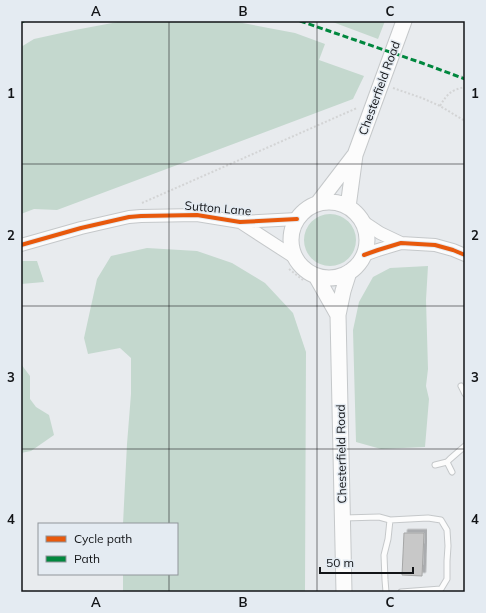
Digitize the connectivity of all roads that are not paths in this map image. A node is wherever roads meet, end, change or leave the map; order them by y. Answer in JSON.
{"nodes":[{"id":1,"x":404,"y":21,"type":"edge"},
{"id":2,"x":355,"y":155,"type":"junction"},
{"id":3,"x":318,"y":203,"type":"junction"},
{"id":4,"x":348,"y":207,"type":"junction"},
{"id":5,"x":297,"y":219,"type":"junction"},
{"id":6,"x":362,"y":221,"type":"junction"},
{"id":7,"x":240,"y":222,"type":"junction"},
{"id":8,"x":401,"y":243,"type":"junction"},
{"id":9,"x":21,"y":245,"type":"edge"},
{"id":10,"x":364,"y":255,"type":"junction"},
{"id":11,"x":465,"y":255,"type":"edge"},
{"id":12,"x":294,"y":257,"type":"junction"},
{"id":13,"x":349,"y":272,"type":"junction"},
{"id":14,"x":316,"y":276,"type":"junction"},
{"id":15,"x":338,"y":315,"type":"junction"},
{"id":16,"x":461,"y":386,"type":"dead end"},
{"id":17,"x":465,"y":394,"type":"edge"},
{"id":18,"x":465,"y":446,"type":"edge"},
{"id":19,"x":447,"y":462,"type":"junction"},
{"id":20,"x":435,"y":466,"type":"dead end"},
{"id":21,"x":452,"y":472,"type":"dead end"},
{"id":22,"x":343,"y":518,"type":"junction"},
{"id":23,"x":390,"y":520,"type":"junction"},
{"id":24,"x":344,"y":592,"type":"edge"},
{"id":25,"x":386,"y":592,"type":"edge"},
{"id":26,"x":402,"y":592,"type":"edge"}],
"edges":[{"from":1,"to":2,"type":"main road","name":"Chesterfield Road"},
{"from":2,"to":3,"type":"main road","name":"Chesterfield Road"},
{"from":2,"to":4,"type":"main road","name":"Chesterfield Road"},
{"from":3,"to":4,"type":"main road"},
{"from":3,"to":5,"type":"main road"},
{"from":4,"to":6,"type":"main road"},
{"from":5,"to":7,"type":"street","name":"Sutton Lane"},
{"from":5,"to":12,"type":"main road"},
{"from":6,"to":8,"type":"street"},
{"from":6,"to":10,"type":"main road"},
{"from":7,"to":9,"type":"street","name":"Sutton Lane"},
{"from":7,"to":12,"type":"street","name":"Sutton Lane"},
{"from":8,"to":10,"type":"street"},
{"from":8,"to":11,"type":"street"},
{"from":10,"to":13,"type":"main road"},
{"from":12,"to":14,"type":"main road"},
{"from":13,"to":14,"type":"main road"},
{"from":13,"to":15,"type":"main road","name":"Chesterfield Road"},
{"from":14,"to":15,"type":"main road","name":"Chesterfield Road"},
{"from":15,"to":22,"type":"main road","name":"Chesterfield Road"},
{"from":16,"to":17,"type":"lane"},
{"from":18,"to":19,"type":"lane"},
{"from":19,"to":20,"type":"lane"},
{"from":19,"to":21,"type":"lane"},
{"from":22,"to":23,"type":"lane"},
{"from":22,"to":24,"type":"main road","name":"Chesterfield Road"},
{"from":23,"to":25,"type":"lane"},
{"from":23,"to":26,"type":"lane"}]}
